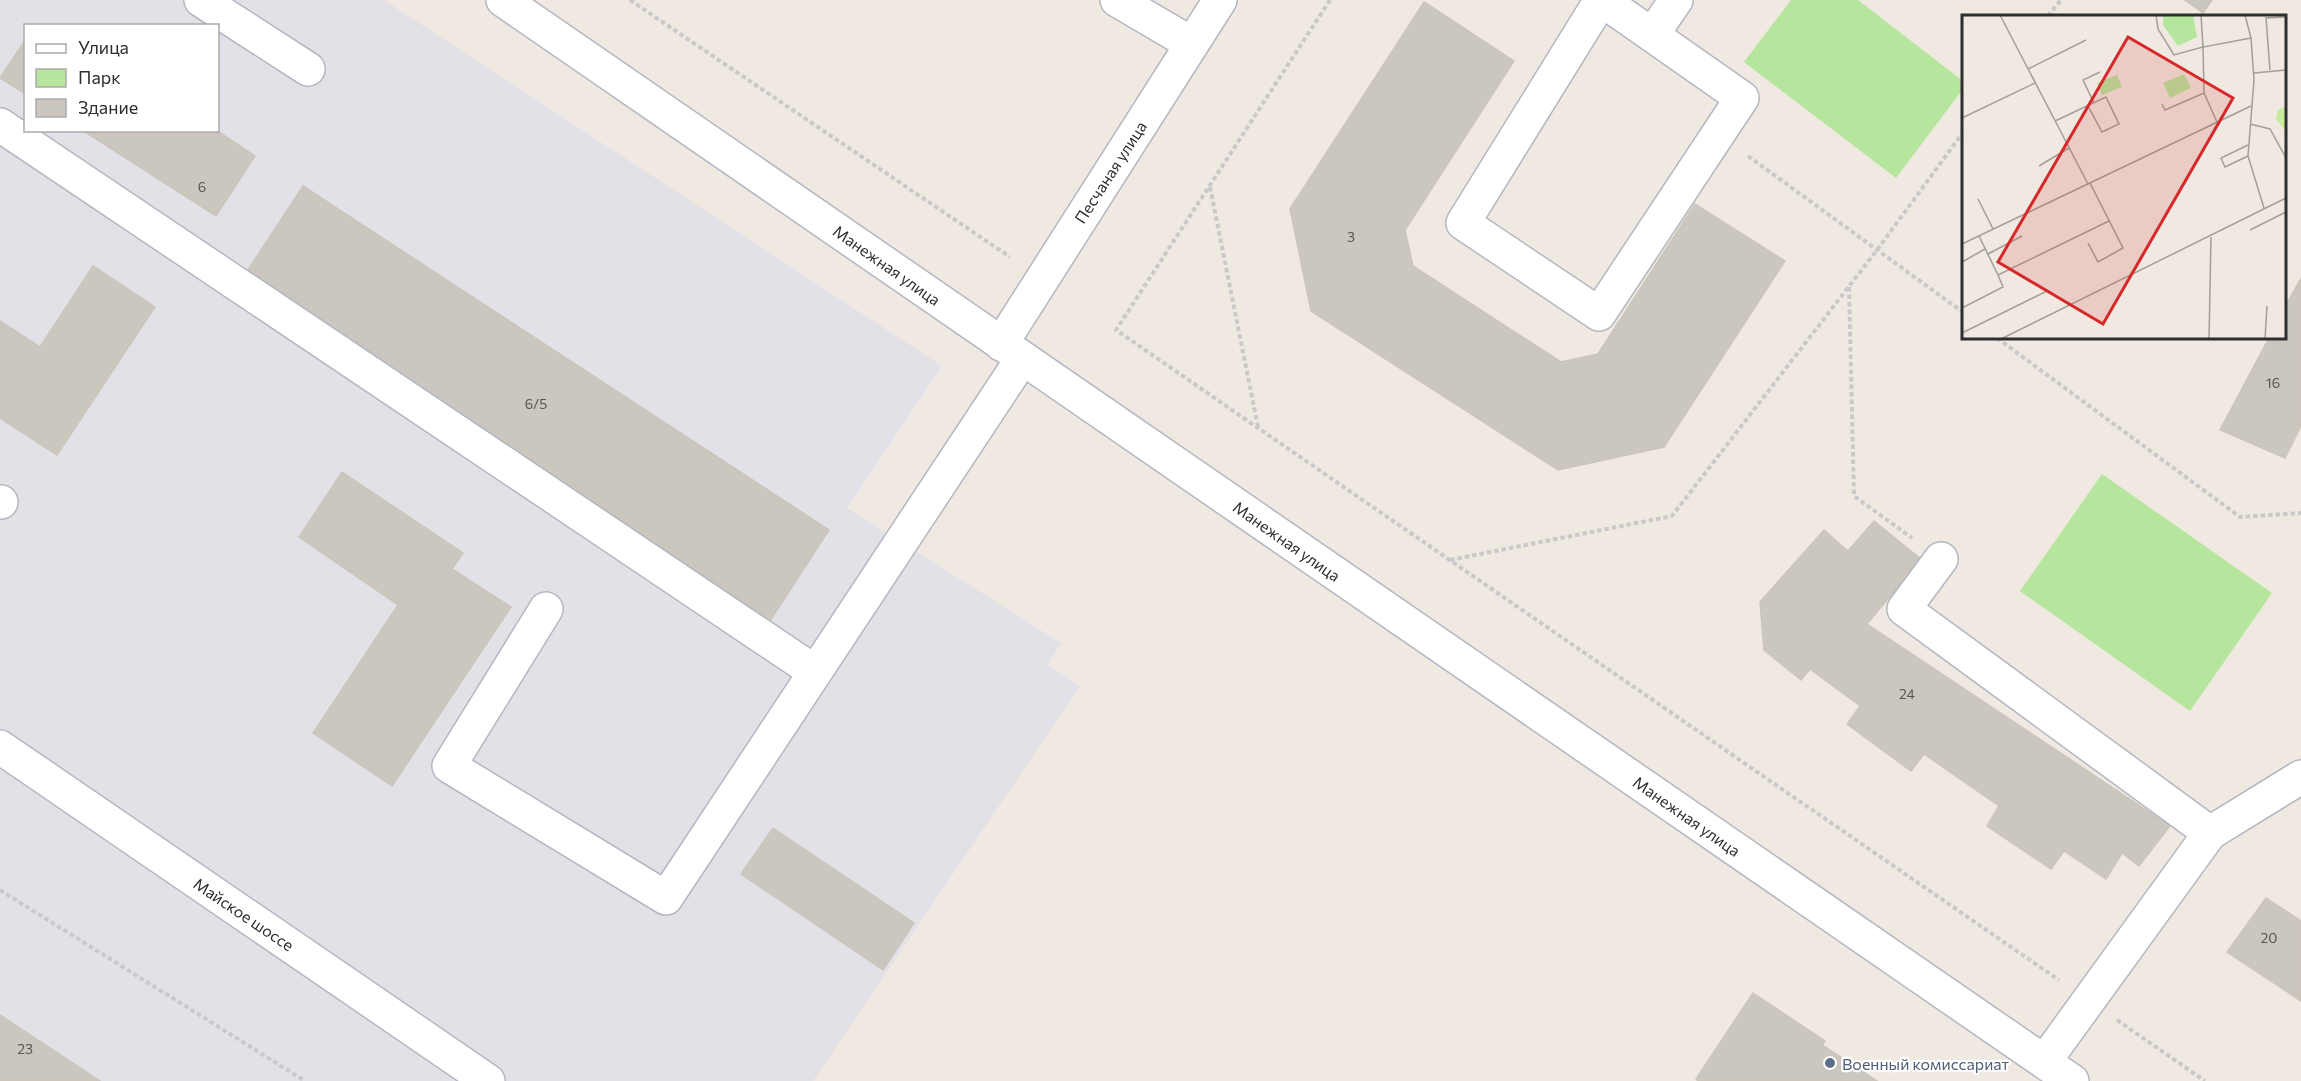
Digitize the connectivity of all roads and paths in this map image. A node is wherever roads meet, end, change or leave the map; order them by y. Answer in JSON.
{"nodes":[{"id":1,"x":201,"y":0,"type":"edge"},
{"id":2,"x":503,"y":0,"type":"edge"},
{"id":3,"x":630,"y":0,"type":"edge"},
{"id":4,"x":1117,"y":0,"type":"edge"},
{"id":5,"x":1220,"y":0,"type":"edge"},
{"id":6,"x":1330,"y":0,"type":"edge"},
{"id":7,"x":1602,"y":0,"type":"edge"},
{"id":8,"x":1676,"y":0,"type":"edge"},
{"id":9,"x":2061,"y":0,"type":"edge"},
{"id":10,"x":2049,"y":15,"type":"edge"},
{"id":11,"x":1652,"y":34,"type":"junction"},
{"id":12,"x":1192,"y":44,"type":"junction"},
{"id":13,"x":308,"y":69,"type":"dead end"},
{"id":14,"x":0,"y":125,"type":"edge"},
{"id":15,"x":1718,"y":134,"type":"junction"},
{"id":16,"x":1962,"y":134,"type":"edge"},
{"id":17,"x":1210,"y":186,"type":"junction"},
{"id":18,"x":1877,"y":250,"type":"junction"},
{"id":19,"x":1010,"y":257,"type":"dead end"},
{"id":20,"x":1849,"y":286,"type":"junction"},
{"id":21,"x":1962,"y":312,"type":"edge"},
{"id":22,"x":1998,"y":339,"type":"edge"},
{"id":23,"x":1012,"y":351,"type":"junction"},
{"id":24,"x":1258,"y":428,"type":"junction"},
{"id":25,"x":2301,"y":513,"type":"edge"},
{"id":26,"x":1941,"y":559,"type":"joint"},
{"id":27,"x":1449,"y":560,"type":"junction"},
{"id":28,"x":546,"y":609,"type":"dead end"},
{"id":29,"x":815,"y":672,"type":"junction"},
{"id":30,"x":0,"y":747,"type":"edge"},
{"id":31,"x":2301,"y":777,"type":"edge"},
{"id":32,"x":2210,"y":833,"type":"junction"},
{"id":33,"x":0,"y":890,"type":"edge"},
{"id":34,"x":2088,"y":1000,"type":"junction"},
{"id":35,"x":2044,"y":1062,"type":"junction"},
{"id":36,"x":305,"y":1081,"type":"edge"},
{"id":37,"x":488,"y":1081,"type":"edge"},
{"id":38,"x":2072,"y":1081,"type":"edge"},
{"id":39,"x":2205,"y":1081,"type":"edge"}],
"edges":[{"from":1,"to":13,"type":"street"},
{"from":2,"to":23,"type":"street","name":"Манежная улица"},
{"from":3,"to":19,"type":"path"},
{"from":4,"to":12,"type":"street"},
{"from":5,"to":12,"type":"street","name":"Песчаная улица"},
{"from":6,"to":17,"type":"path"},
{"from":7,"to":11,"type":"street"},
{"from":7,"to":15,"type":"street"},
{"from":8,"to":11,"type":"street"},
{"from":9,"to":10,"type":"path"},
{"from":11,"to":15,"type":"street"},
{"from":12,"to":23,"type":"street","name":"Песчаная улица"},
{"from":14,"to":29,"type":"street"},
{"from":15,"to":18,"type":"path"},
{"from":16,"to":18,"type":"path"},
{"from":17,"to":24,"type":"path"},
{"from":17,"to":24,"type":"path"},
{"from":18,"to":20,"type":"path"},
{"from":18,"to":21,"type":"path"},
{"from":20,"to":26,"type":"path"},
{"from":20,"to":27,"type":"path"},
{"from":22,"to":25,"type":"path"},
{"from":23,"to":29,"type":"street","name":"Песчаная улица"},
{"from":23,"to":35,"type":"street","name":"Манежная улица"},
{"from":24,"to":27,"type":"path"},
{"from":26,"to":32,"type":"street"},
{"from":27,"to":34,"type":"path"},
{"from":28,"to":29,"type":"street","name":"Песчаная улица"},
{"from":30,"to":37,"type":"street","name":"Майское шоссе"},
{"from":31,"to":32,"type":"street"},
{"from":32,"to":34,"type":"street"},
{"from":33,"to":36,"type":"path"},
{"from":34,"to":35,"type":"street"},
{"from":34,"to":39,"type":"path"},
{"from":35,"to":38,"type":"street","name":"Манежная улица"}]}
